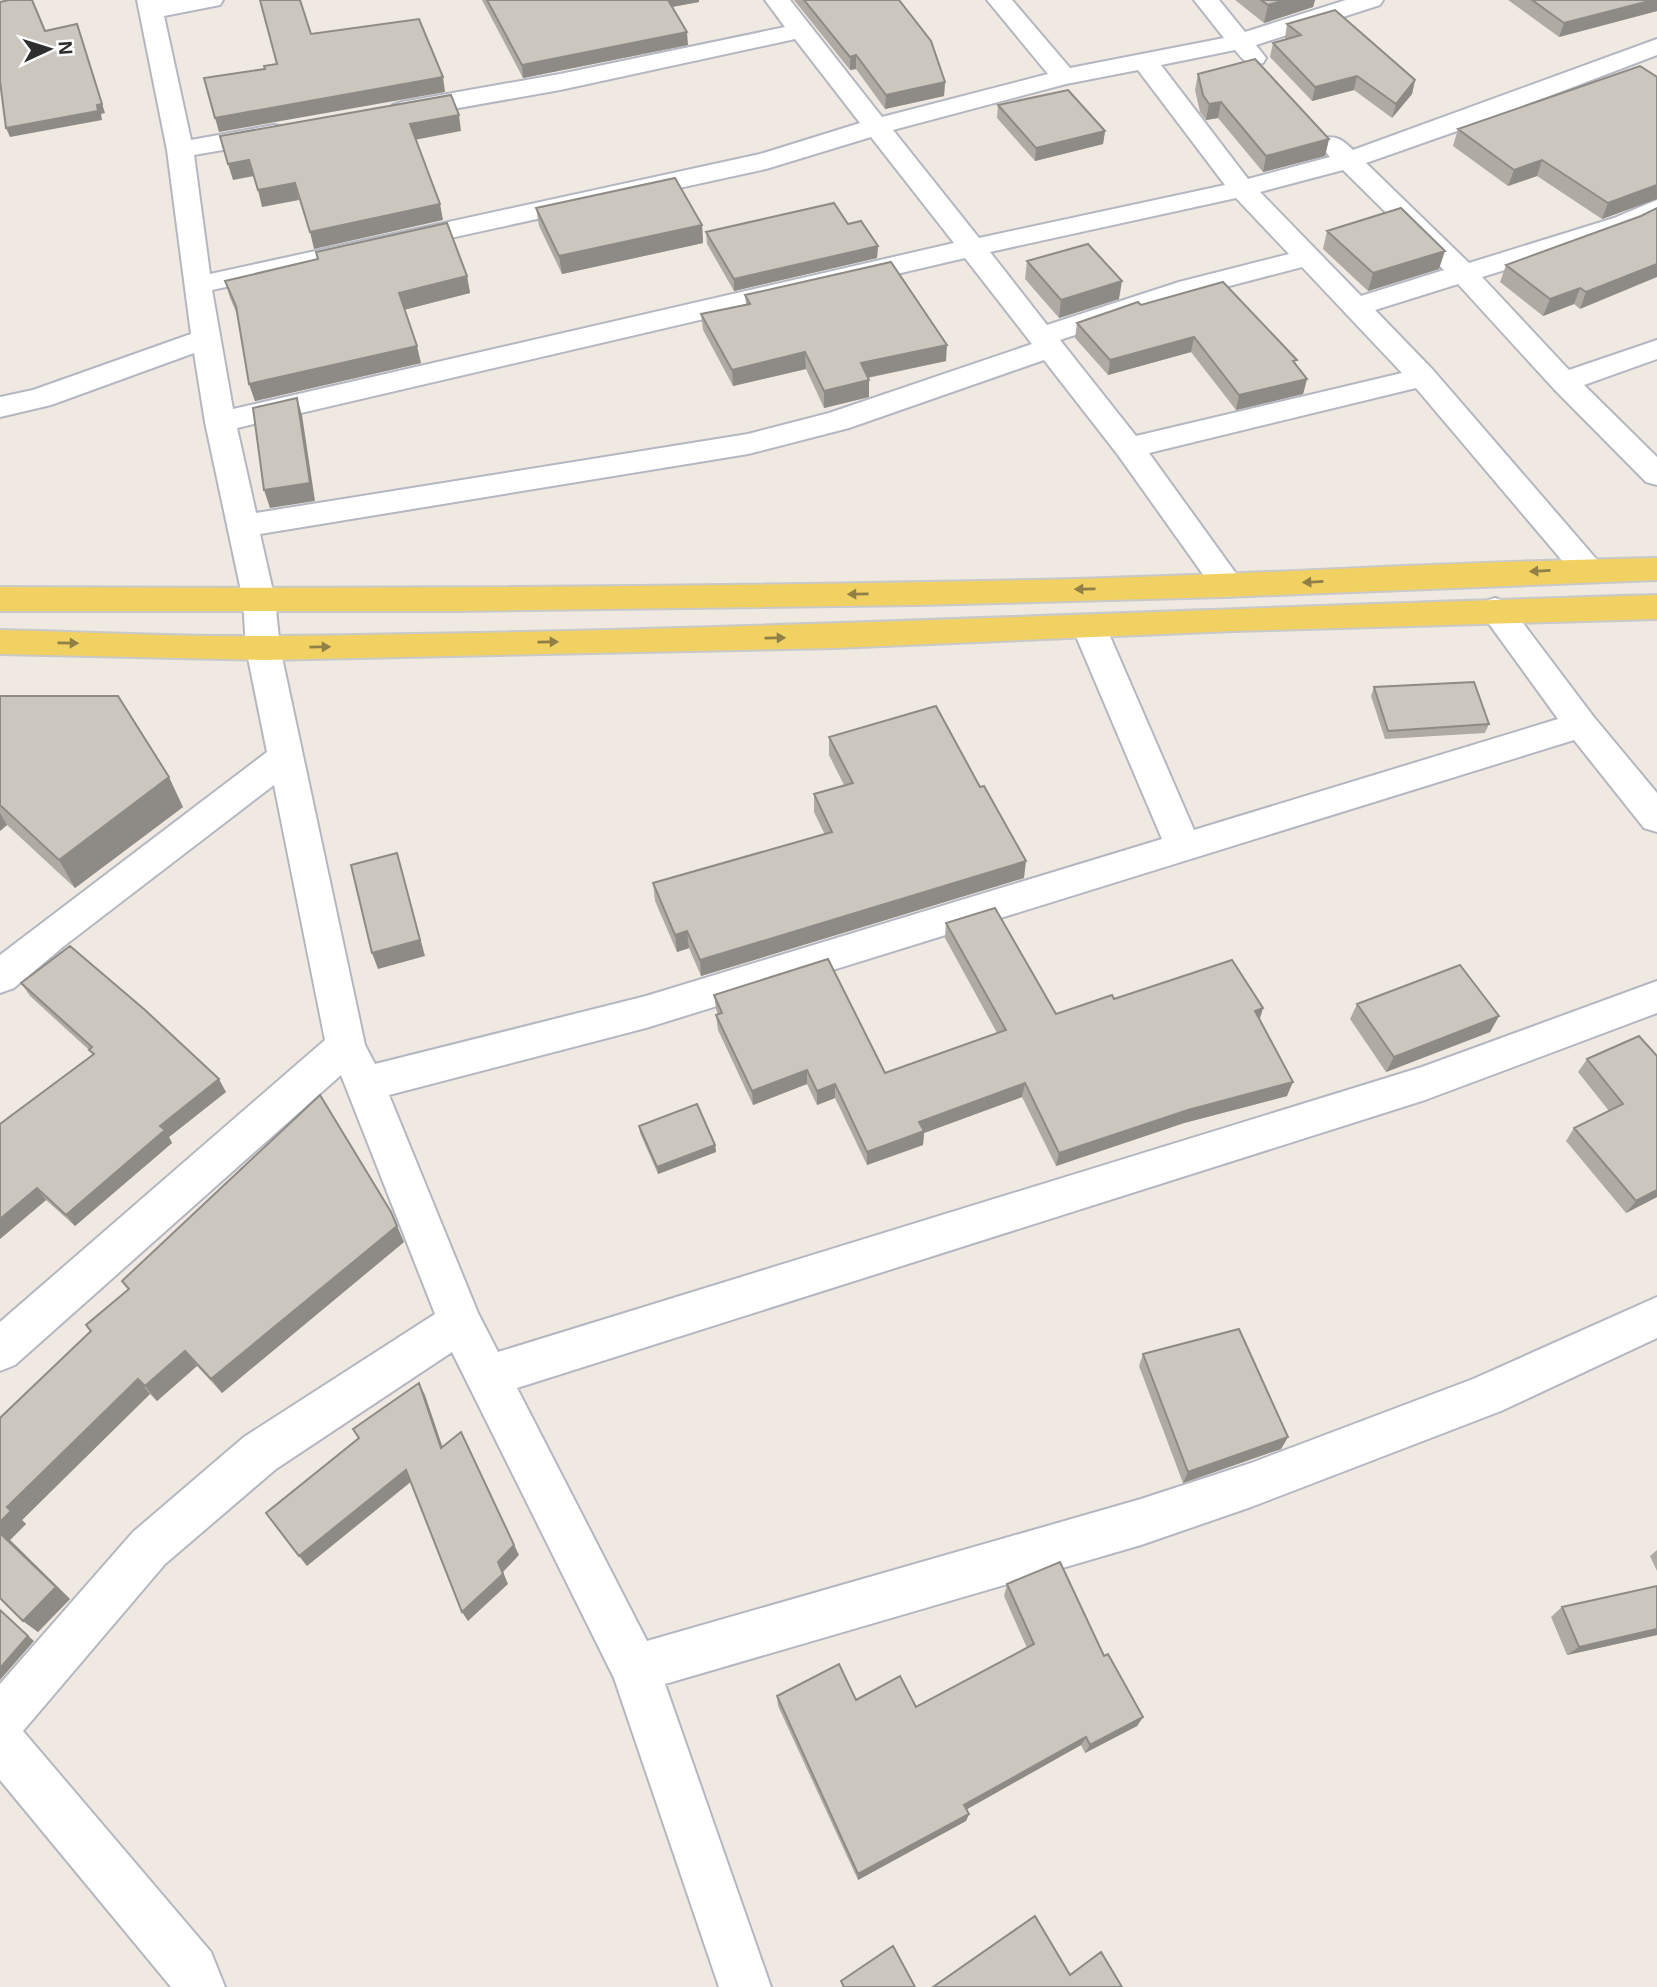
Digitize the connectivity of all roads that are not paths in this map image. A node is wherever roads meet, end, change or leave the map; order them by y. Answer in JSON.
{"nodes":[{"id":1,"x":211,"y":0,"type":"edge"},
{"id":2,"x":777,"y":0,"type":"edge"},
{"id":3,"x":999,"y":0,"type":"edge"},
{"id":4,"x":1206,"y":0,"type":"edge"},
{"id":5,"x":1371,"y":0,"type":"edge"},
{"id":6,"x":150,"y":6,"type":"edge"},
{"id":7,"x":800,"y":30,"type":"junction"},
{"id":8,"x":1239,"y":42,"type":"junction"},
{"id":9,"x":1657,"y":46,"type":"edge"},
{"id":10,"x":1144,"y":60,"type":"junction"},
{"id":11,"x":1064,"y":77,"type":"junction"},
{"id":12,"x":1275,"y":81,"type":"edge"},
{"id":13,"x":383,"y":114,"type":"edge"},
{"id":14,"x":1311,"y":121,"type":"edge"},
{"id":15,"x":878,"y":126,"type":"junction"},
{"id":16,"x":302,"y":128,"type":"edge"},
{"id":17,"x":180,"y":150,"type":"junction"},
{"id":18,"x":1347,"y":160,"type":"junction"},
{"id":19,"x":1242,"y":189,"type":"junction"},
{"id":20,"x":1657,"y":208,"type":"edge"},
{"id":21,"x":971,"y":248,"type":"junction"},
{"id":22,"x":1309,"y":257,"type":"junction"},
{"id":23,"x":1465,"y":275,"type":"junction"},
{"id":24,"x":197,"y":285,"type":"junction"},
{"id":25,"x":1356,"y":307,"type":"junction"},
{"id":26,"x":206,"y":339,"type":"junction"},
{"id":27,"x":1046,"y":342,"type":"junction"},
{"id":28,"x":1657,"y":349,"type":"edge"},
{"id":29,"x":1423,"y":377,"type":"junction"},
{"id":30,"x":1564,"y":382,"type":"junction"},
{"id":31,"x":0,"y":407,"type":"edge"},
{"id":32,"x":219,"y":422,"type":"junction"},
{"id":33,"x":1129,"y":448,"type":"junction"},
{"id":34,"x":1657,"y":475,"type":"edge"},
{"id":35,"x":243,"y":526,"type":"junction"},
{"id":36,"x":1587,"y":569,"type":"junction"},
{"id":37,"x":1657,"y":569,"type":"edge"},
{"id":38,"x":1228,"y":586,"type":"junction"},
{"id":39,"x":0,"y":598,"type":"edge"},
{"id":40,"x":259,"y":600,"type":"junction"},
{"id":41,"x":1657,"y":607,"type":"edge"},
{"id":42,"x":1495,"y":610,"type":"junction"},
{"id":43,"x":1090,"y":627,"type":"junction"},
{"id":44,"x":1,"y":643,"type":"edge"},
{"id":45,"x":263,"y":648,"type":"junction"},
{"id":46,"x":1581,"y":725,"type":"junction"},
{"id":47,"x":287,"y":756,"type":"junction"},
{"id":48,"x":1657,"y":818,"type":"edge"},
{"id":49,"x":1184,"y":847,"type":"junction"},
{"id":50,"x":0,"y":977,"type":"edge"},
{"id":51,"x":1657,"y":997,"type":"edge"},
{"id":52,"x":346,"y":1046,"type":"junction"},
{"id":53,"x":365,"y":1084,"type":"junction"},
{"id":54,"x":1657,"y":1317,"type":"edge"},
{"id":55,"x":460,"y":1322,"type":"junction"},
{"id":56,"x":0,"y":1350,"type":"edge"},
{"id":57,"x":486,"y":1377,"type":"junction"},
{"id":58,"x":635,"y":1669,"type":"junction"},
{"id":59,"x":0,"y":1721,"type":"edge"},
{"id":60,"x":0,"y":1742,"type":"edge"},
{"id":61,"x":198,"y":1987,"type":"edge"},
{"id":62,"x":745,"y":1987,"type":"edge"}],
"edges":[{"from":1,"to":6,"type":"street"},
{"from":2,"to":7,"type":"street"},
{"from":3,"to":11,"type":"street"},
{"from":4,"to":8,"type":"street"},
{"from":5,"to":8,"type":"street"},
{"from":6,"to":17,"type":"street"},
{"from":7,"to":13,"type":"street"},
{"from":7,"to":15,"type":"street"},
{"from":8,"to":10,"type":"street"},
{"from":8,"to":12,"type":"street"},
{"from":9,"to":18,"type":"street"},
{"from":10,"to":11,"type":"street"},
{"from":10,"to":19,"type":"street"},
{"from":11,"to":15,"type":"street"},
{"from":14,"to":18,"type":"street"},
{"from":15,"to":21,"type":"street"},
{"from":15,"to":24,"type":"street"},
{"from":16,"to":17,"type":"street"},
{"from":17,"to":24,"type":"street"},
{"from":18,"to":19,"type":"street"},
{"from":18,"to":23,"type":"street"},
{"from":19,"to":21,"type":"street"},
{"from":19,"to":22,"type":"street"},
{"from":20,"to":23,"type":"street"},
{"from":21,"to":27,"type":"street"},
{"from":21,"to":32,"type":"street"},
{"from":22,"to":25,"type":"street"},
{"from":22,"to":27,"type":"street"},
{"from":23,"to":25,"type":"street"},
{"from":23,"to":30,"type":"street"},
{"from":24,"to":26,"type":"street"},
{"from":25,"to":29,"type":"street"},
{"from":26,"to":31,"type":"street"},
{"from":26,"to":32,"type":"street"},
{"from":27,"to":33,"type":"street"},
{"from":27,"to":35,"type":"street"},
{"from":28,"to":30,"type":"street"},
{"from":29,"to":33,"type":"street"},
{"from":29,"to":36,"type":"street"},
{"from":30,"to":34,"type":"street"},
{"from":32,"to":35,"type":"street"},
{"from":33,"to":38,"type":"street"},
{"from":35,"to":40,"type":"street"},
{"from":36,"to":37,"type":"main road"},
{"from":36,"to":38,"type":"main road","one_way":true},
{"from":38,"to":40,"type":"main road","one_way":true},
{"from":39,"to":40,"type":"main road"},
{"from":40,"to":45,"type":"street"},
{"from":41,"to":42,"type":"main road"},
{"from":42,"to":43,"type":"main road"},
{"from":42,"to":46,"type":"street"},
{"from":45,"to":43,"type":"main road","one_way":true},
{"from":43,"to":49,"type":"street"},
{"from":44,"to":45,"type":"main road","one_way":true},
{"from":45,"to":47,"type":"street"},
{"from":46,"to":48,"type":"street"},
{"from":46,"to":49,"type":"street"},
{"from":47,"to":50,"type":"street"},
{"from":47,"to":52,"type":"street"},
{"from":49,"to":53,"type":"street"},
{"from":51,"to":57,"type":"street"},
{"from":52,"to":53,"type":"street"},
{"from":52,"to":56,"type":"street"},
{"from":53,"to":55,"type":"street"},
{"from":54,"to":58,"type":"street"},
{"from":55,"to":57,"type":"street"},
{"from":55,"to":59,"type":"street"},
{"from":57,"to":58,"type":"street"},
{"from":58,"to":62,"type":"street"},
{"from":60,"to":61,"type":"street"}]}
